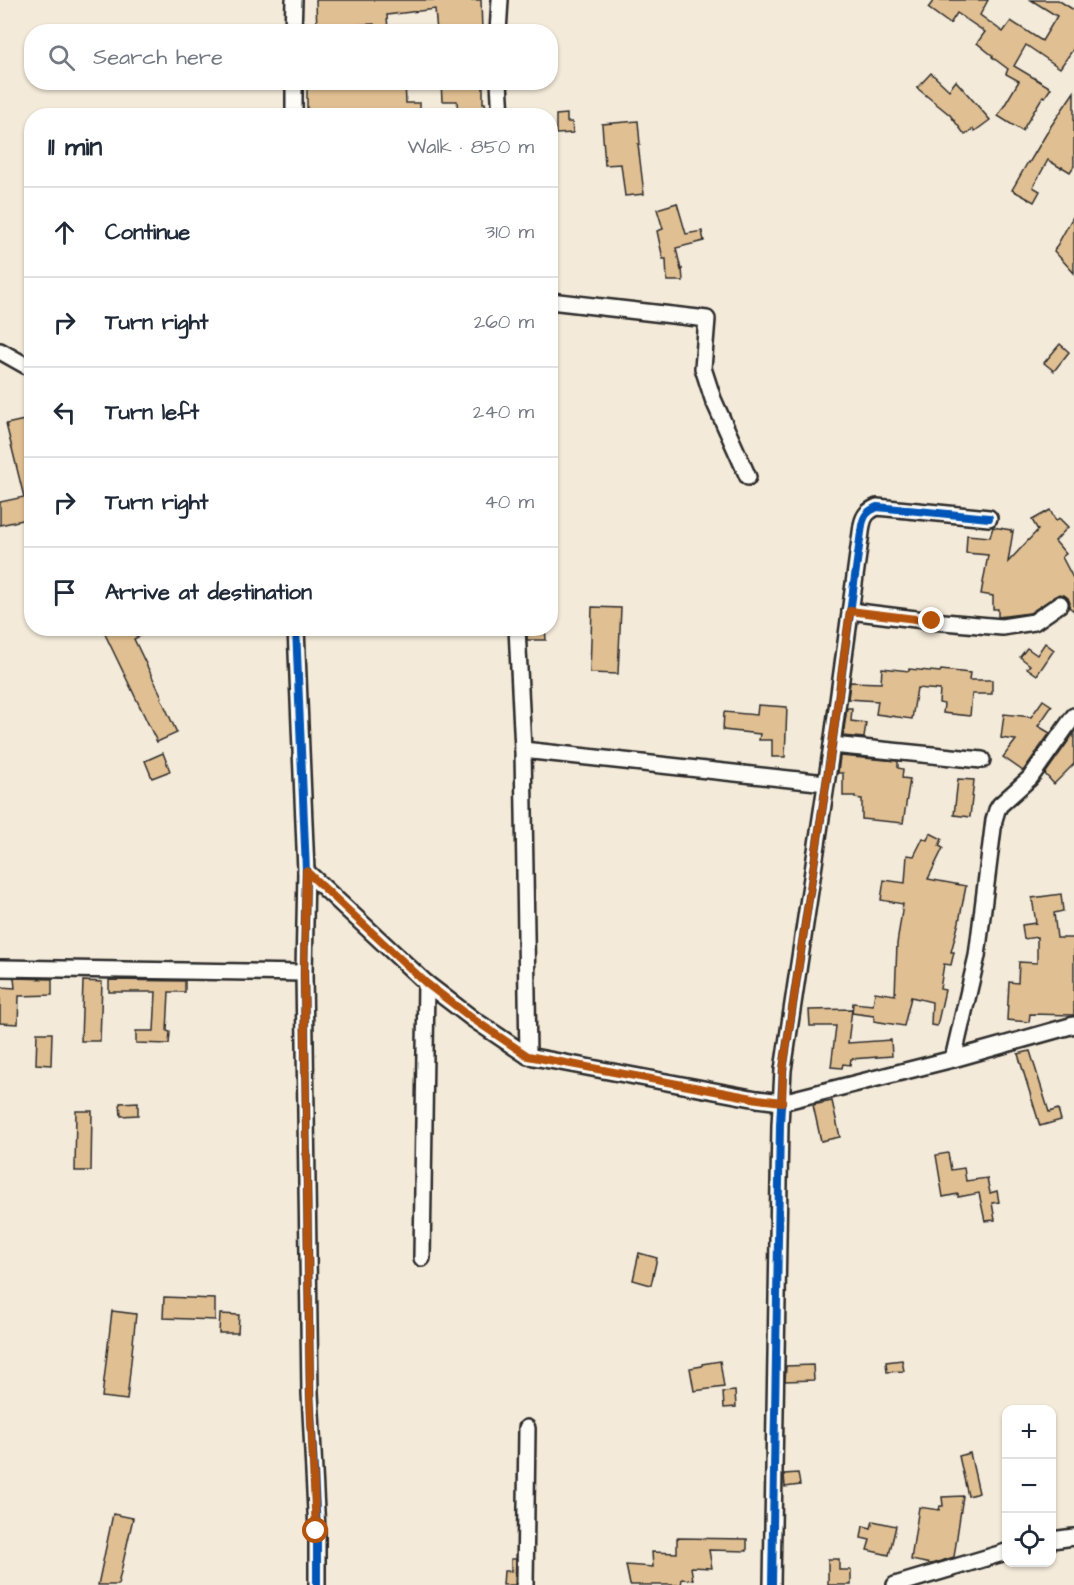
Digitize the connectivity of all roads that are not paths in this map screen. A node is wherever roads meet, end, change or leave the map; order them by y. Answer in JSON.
{"nodes":[{"id":1,"x":294,"y":0,"type":"edge"},
{"id":2,"x":500,"y":0,"type":"edge"},
{"id":3,"x":293,"y":24,"type":"edge"},
{"id":4,"x":498,"y":24,"type":"edge"},
{"id":5,"x":294,"y":90,"type":"edge"},
{"id":6,"x":499,"y":90,"type":"edge"},
{"id":7,"x":294,"y":108,"type":"edge"},
{"id":8,"x":501,"y":108,"type":"edge"},
{"id":9,"x":558,"y":302,"type":"edge"},
{"id":10,"x":0,"y":351,"type":"edge"},
{"id":11,"x":24,"y":364,"type":"edge"},
{"id":12,"x":748,"y":477,"type":"dead end"},
{"id":13,"x":989,"y":518,"type":"dead end"},
{"id":14,"x":1060,"y":604,"type":"dead end"},
{"id":15,"x":850,"y":611,"type":"junction"},
{"id":16,"x":296,"y":636,"type":"edge"},
{"id":17,"x":518,"y":636,"type":"edge"},
{"id":18,"x":1074,"y":716,"type":"edge"},
{"id":19,"x":832,"y":745,"type":"junction"},
{"id":20,"x":523,"y":750,"type":"junction"},
{"id":21,"x":982,"y":760,"type":"dead end"},
{"id":22,"x":826,"y":783,"type":"junction"},
{"id":23,"x":306,"y":871,"type":"junction"},
{"id":24,"x":0,"y":968,"type":"edge"},
{"id":25,"x":304,"y":973,"type":"junction"},
{"id":26,"x":426,"y":983,"type":"junction"},
{"id":27,"x":1074,"y":1025,"type":"edge"},
{"id":28,"x":528,"y":1056,"type":"junction"},
{"id":29,"x":953,"y":1059,"type":"junction"},
{"id":30,"x":782,"y":1102,"type":"junction"},
{"id":31,"x":422,"y":1258,"type":"dead end"},
{"id":32,"x":527,"y":1428,"type":"dead end"},
{"id":33,"x":1074,"y":1537,"type":"edge"},
{"id":34,"x":1056,"y":1539,"type":"edge"},
{"id":35,"x":1002,"y":1553,"type":"edge"},
{"id":36,"x":317,"y":1585,"type":"edge"},
{"id":37,"x":525,"y":1585,"type":"edge"},
{"id":38,"x":772,"y":1585,"type":"edge"},
{"id":39,"x":895,"y":1585,"type":"edge"}],
"edges":[{"from":1,"to":3,"type":"street"},
{"from":2,"to":4,"type":"street"},
{"from":5,"to":7,"type":"street"},
{"from":6,"to":8,"type":"street"},
{"from":9,"to":12,"type":"street"},
{"from":10,"to":11,"type":"street"},
{"from":13,"to":15,"type":"street"},
{"from":14,"to":15,"type":"street"},
{"from":15,"to":19,"type":"street"},
{"from":16,"to":23,"type":"street"},
{"from":17,"to":20,"type":"street"},
{"from":18,"to":29,"type":"street"},
{"from":19,"to":21,"type":"street"},
{"from":19,"to":22,"type":"street"},
{"from":20,"to":22,"type":"street"},
{"from":20,"to":28,"type":"street"},
{"from":22,"to":30,"type":"street"},
{"from":23,"to":25,"type":"street"},
{"from":23,"to":26,"type":"street"},
{"from":24,"to":25,"type":"street"},
{"from":25,"to":36,"type":"street"},
{"from":26,"to":28,"type":"street"},
{"from":26,"to":31,"type":"street"},
{"from":27,"to":29,"type":"street"},
{"from":28,"to":30,"type":"street"},
{"from":29,"to":30,"type":"street"},
{"from":30,"to":38,"type":"street"},
{"from":32,"to":37,"type":"street"},
{"from":33,"to":34,"type":"street"},
{"from":35,"to":39,"type":"street"}]}
